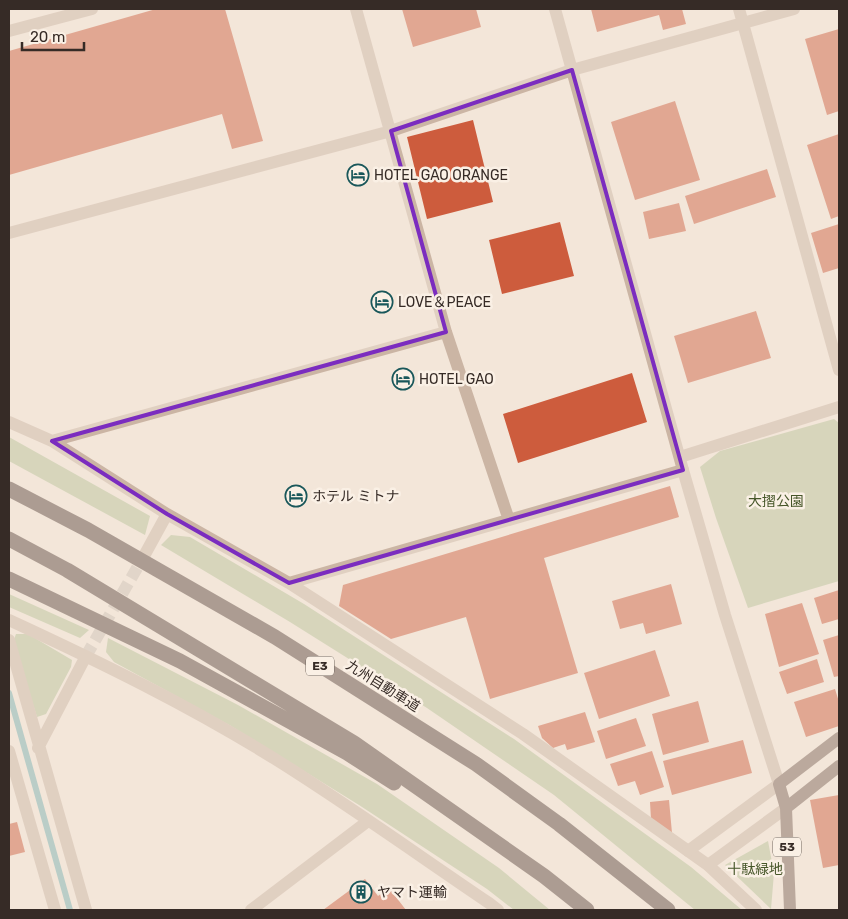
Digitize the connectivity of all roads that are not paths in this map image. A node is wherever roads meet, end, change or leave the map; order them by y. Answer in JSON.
{"nodes":[{"id":1,"x":92,"y":9,"type":"edge"},
{"id":2,"x":356,"y":9,"type":"edge"},
{"id":3,"x":555,"y":9,"type":"edge"},
{"id":4,"x":739,"y":9,"type":"edge"},
{"id":5,"x":794,"y":9,"type":"edge"},
{"id":6,"x":744,"y":23,"type":"junction"},
{"id":7,"x":9,"y":31,"type":"edge"},
{"id":8,"x":572,"y":70,"type":"junction"},
{"id":9,"x":390,"y":131,"type":"junction"},
{"id":10,"x":9,"y":233,"type":"edge"},
{"id":11,"x":446,"y":332,"type":"junction"},
{"id":12,"x":839,"y":370,"type":"edge"},
{"id":13,"x":839,"y":407,"type":"edge"},
{"id":14,"x":9,"y":422,"type":"edge"},
{"id":15,"x":52,"y":441,"type":"junction"},
{"id":16,"x":680,"y":457,"type":"junction"},
{"id":17,"x":683,"y":470,"type":"junction"},
{"id":18,"x":9,"y":489,"type":"edge"},
{"id":19,"x":167,"y":514,"type":"junction"},
{"id":20,"x":509,"y":520,"type":"junction"},
{"id":21,"x":9,"y":539,"type":"edge"},
{"id":22,"x":144,"y":556,"type":"tunnel mouth"},
{"id":23,"x":9,"y":579,"type":"edge"},
{"id":24,"x":289,"y":582,"type":"junction"},
{"id":25,"x":9,"y":620,"type":"edge"},
{"id":26,"x":9,"y":640,"type":"edge"},
{"id":27,"x":86,"y":656,"type":"junction"},
{"id":28,"x":839,"y":738,"type":"edge"},
{"id":29,"x":38,"y":748,"type":"junction"},
{"id":30,"x":9,"y":751,"type":"edge"},
{"id":31,"x":839,"y":766,"type":"edge"},
{"id":32,"x":778,"y":784,"type":"junction"},
{"id":33,"x":786,"y":808,"type":"junction"},
{"id":34,"x":368,"y":821,"type":"junction"},
{"id":35,"x":688,"y":851,"type":"junction"},
{"id":36,"x":708,"y":865,"type":"junction"},
{"id":37,"x":544,"y":876,"type":"junction"},
{"id":38,"x":585,"y":909,"type":"edge"},
{"id":39,"x":56,"y":910,"type":"edge"},
{"id":40,"x":86,"y":910,"type":"edge"},
{"id":41,"x":251,"y":910,"type":"edge"},
{"id":42,"x":498,"y":910,"type":"edge"},
{"id":43,"x":668,"y":910,"type":"edge"},
{"id":44,"x":756,"y":910,"type":"edge"},
{"id":45,"x":790,"y":910,"type":"edge"}],
"edges":[{"from":1,"to":7,"type":"street"},
{"from":2,"to":9,"type":"street"},
{"from":3,"to":8,"type":"street"},
{"from":4,"to":6,"type":"street"},
{"from":5,"to":6,"type":"street"},
{"from":6,"to":8,"type":"street"},
{"from":6,"to":12,"type":"street"},
{"from":8,"to":9,"type":"street"},
{"from":8,"to":16,"type":"street"},
{"from":9,"to":10,"type":"street"},
{"from":9,"to":11,"type":"street"},
{"from":11,"to":15,"type":"street"},
{"from":11,"to":20,"type":"street"},
{"from":13,"to":16,"type":"street"},
{"from":14,"to":15,"type":"street"},
{"from":15,"to":19,"type":"street"},
{"from":16,"to":17,"type":"street"},
{"from":17,"to":20,"type":"street"},
{"from":17,"to":32,"type":"street"},
{"from":18,"to":43,"type":"highway","name":"九州自動車道","number":"E3"},
{"from":19,"to":22,"type":"street"},
{"from":19,"to":24,"type":"street"},
{"from":20,"to":24,"type":"street"},
{"from":21,"to":37,"type":"highway"},
{"from":23,"to":37,"type":"highway"},
{"from":24,"to":35,"type":"street"},
{"from":25,"to":27,"type":"street"},
{"from":26,"to":29,"type":"street"},
{"from":27,"to":29,"type":"street"},
{"from":27,"to":34,"type":"street"},
{"from":28,"to":32,"type":"main road"},
{"from":29,"to":40,"type":"street"},
{"from":30,"to":39,"type":"street"},
{"from":31,"to":33,"type":"main road"},
{"from":32,"to":33,"type":"main road","number":"53"},
{"from":32,"to":35,"type":"street"},
{"from":33,"to":36,"type":"street"},
{"from":33,"to":45,"type":"main road","number":"53"},
{"from":34,"to":41,"type":"street"},
{"from":34,"to":42,"type":"street"},
{"from":35,"to":36,"type":"street"},
{"from":36,"to":44,"type":"street"},
{"from":37,"to":38,"type":"highway"}]}
